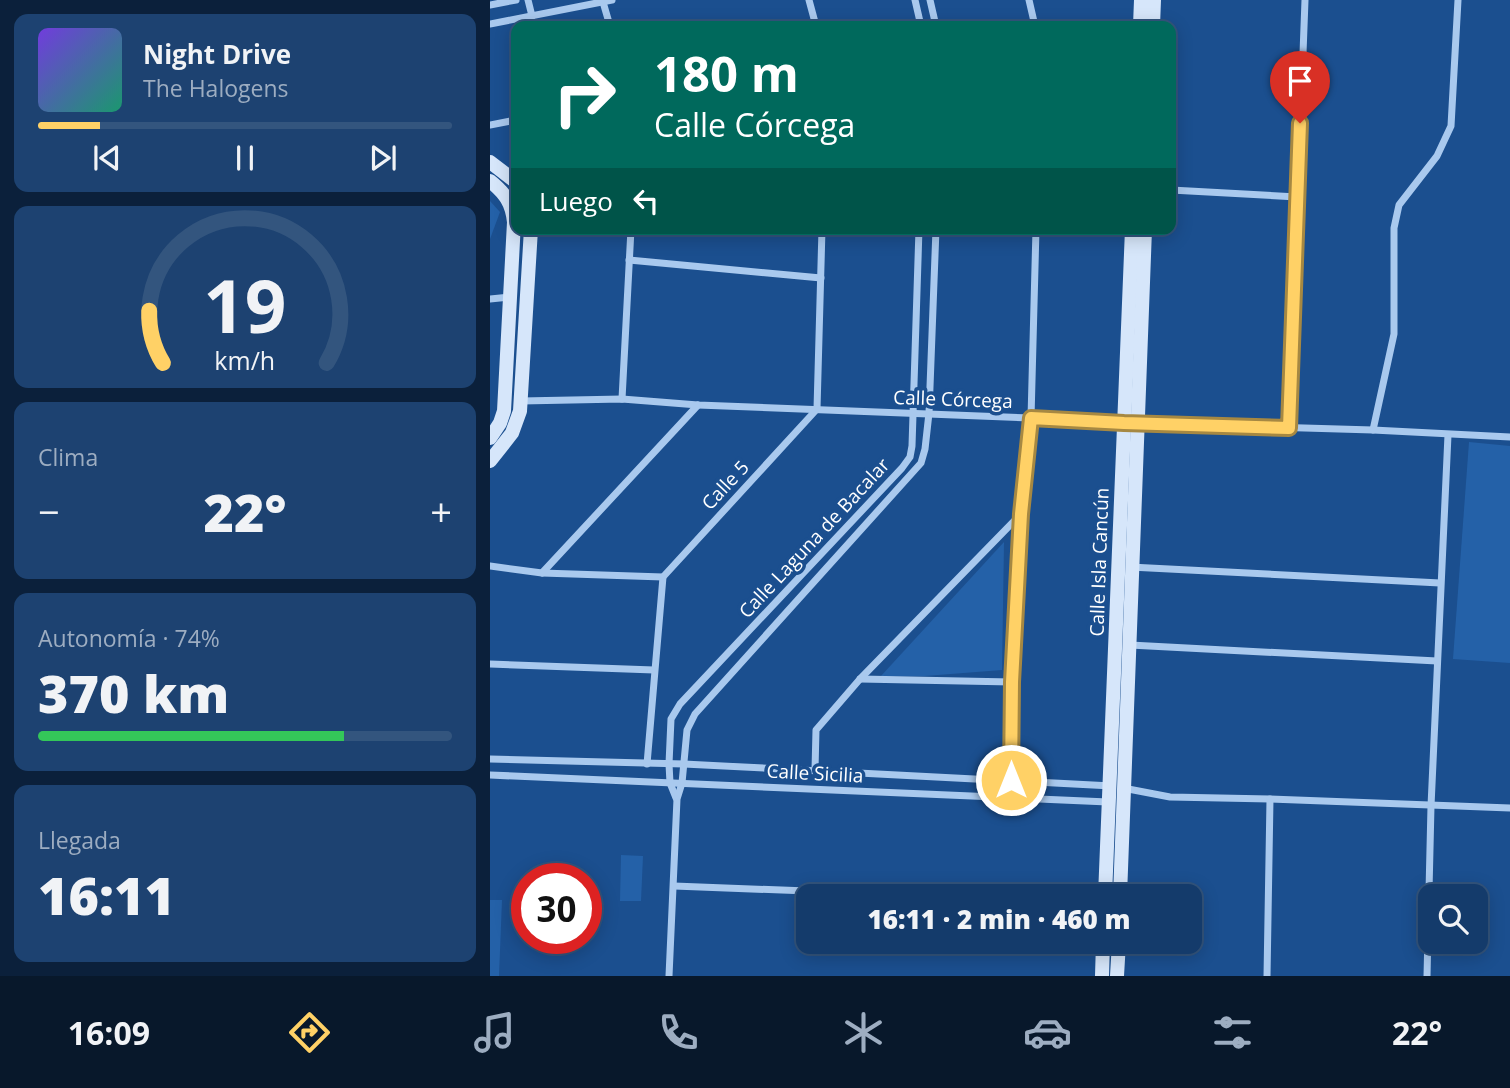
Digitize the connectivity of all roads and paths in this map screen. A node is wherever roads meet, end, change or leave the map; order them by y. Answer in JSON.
{"nodes":[{"id":1,"x":516,"y":0,"type":"edge"},
{"id":2,"x":528,"y":0,"type":"edge"},
{"id":3,"x":612,"y":0,"type":"edge"},
{"id":4,"x":809,"y":0,"type":"edge"},
{"id":5,"x":915,"y":0,"type":"edge"},
{"id":6,"x":930,"y":0,"type":"edge"},
{"id":7,"x":1029,"y":0,"type":"edge"},
{"id":8,"x":1141,"y":0,"type":"edge"},
{"id":9,"x":1154,"y":0,"type":"edge"},
{"id":10,"x":1305,"y":0,"type":"edge"},
{"id":11,"x":1458,"y":0,"type":"edge"},
{"id":12,"x":603,"y":2,"type":"junction"},
{"id":13,"x":490,"y":5,"type":"edge"},
{"id":14,"x":532,"y":16,"type":"junction"},
{"id":15,"x":609,"y":21,"type":"edge"},
{"id":16,"x":815,"y":21,"type":"edge"},
{"id":17,"x":920,"y":21,"type":"edge"},
{"id":18,"x":935,"y":21,"type":"edge"},
{"id":19,"x":1034,"y":21,"type":"edge"},
{"id":20,"x":1140,"y":21,"type":"edge"},
{"id":21,"x":1153,"y":21,"type":"edge"},
{"id":22,"x":490,"y":24,"type":"edge"},
{"id":23,"x":511,"y":121,"type":"edge"},
{"id":24,"x":490,"y":125,"type":"edge"},
{"id":25,"x":490,"y":162,"type":"edge"},
{"id":26,"x":511,"y":178,"type":"edge"},
{"id":27,"x":490,"y":181,"type":"edge"},
{"id":28,"x":1176,"y":190,"type":"edge"},
{"id":29,"x":1297,"y":197,"type":"junction"},
{"id":30,"x":511,"y":203,"type":"edge"},
{"id":31,"x":512,"y":235,"type":"edge"},
{"id":32,"x":530,"y":235,"type":"edge"},
{"id":33,"x":631,"y":235,"type":"edge"},
{"id":34,"x":822,"y":235,"type":"edge"},
{"id":35,"x":919,"y":235,"type":"edge"},
{"id":36,"x":936,"y":235,"type":"edge"},
{"id":37,"x":1036,"y":235,"type":"edge"},
{"id":38,"x":1132,"y":235,"type":"edge"},
{"id":39,"x":1145,"y":235,"type":"edge"},
{"id":40,"x":629,"y":260,"type":"junction"},
{"id":41,"x":821,"y":278,"type":"junction"},
{"id":42,"x":511,"y":297,"type":"junction"},
{"id":43,"x":490,"y":299,"type":"edge"},
{"id":44,"x":506,"y":372,"type":"junction"},
{"id":45,"x":523,"y":373,"type":"junction"},
{"id":46,"x":622,"y":399,"type":"junction"},
{"id":47,"x":521,"y":401,"type":"junction"},
{"id":48,"x":698,"y":405,"type":"junction"},
{"id":49,"x":817,"y":409,"type":"junction"},
{"id":50,"x":929,"y":413,"type":"junction"},
{"id":51,"x":914,"y":414,"type":"junction"},
{"id":52,"x":1031,"y":418,"type":"junction"},
{"id":53,"x":1131,"y":423,"type":"junction"},
{"id":54,"x":1289,"y":428,"type":"junction"},
{"id":55,"x":1373,"y":430,"type":"junction"},
{"id":56,"x":1448,"y":435,"type":"junction"},
{"id":57,"x":1510,"y":437,"type":"edge"},
{"id":58,"x":490,"y":438,"type":"edge"},
{"id":59,"x":490,"y":461,"type":"edge"},
{"id":60,"x":1021,"y":514,"type":"junction"},
{"id":61,"x":490,"y":566,"type":"edge"},
{"id":62,"x":1126,"y":567,"type":"junction"},
{"id":63,"x":542,"y":573,"type":"junction"},
{"id":64,"x":663,"y":577,"type":"junction"},
{"id":65,"x":1440,"y":583,"type":"junction"},
{"id":66,"x":1130,"y":645,"type":"junction"},
{"id":67,"x":1437,"y":661,"type":"junction"},
{"id":68,"x":490,"y":664,"type":"edge"},
{"id":69,"x":654,"y":670,"type":"junction"},
{"id":70,"x":860,"y":679,"type":"junction"},
{"id":71,"x":1012,"y":682,"type":"junction"},
{"id":72,"x":490,"y":759,"type":"edge"},
{"id":73,"x":647,"y":764,"type":"junction"},
{"id":74,"x":669,"y":764,"type":"junction"},
{"id":75,"x":684,"y":764,"type":"junction"},
{"id":76,"x":815,"y":771,"type":"junction"},
{"id":77,"x":490,"y":775,"type":"edge"},
{"id":78,"x":1011,"y":780,"type":"junction"},
{"id":79,"x":670,"y":783,"type":"junction"},
{"id":80,"x":682,"y":783,"type":"junction"},
{"id":81,"x":1124,"y":791,"type":"junction"},
{"id":82,"x":677,"y":799,"type":"junction"},
{"id":83,"x":1270,"y":799,"type":"junction"},
{"id":84,"x":1109,"y":802,"type":"junction"},
{"id":85,"x":1431,"y":806,"type":"junction"},
{"id":86,"x":1510,"y":808,"type":"edge"},
{"id":87,"x":1106,"y":884,"type":"edge"},
{"id":88,"x":1120,"y":884,"type":"edge"},
{"id":89,"x":674,"y":886,"type":"junction"},
{"id":90,"x":796,"y":891,"type":"edge"},
{"id":91,"x":1103,"y":954,"type":"edge"},
{"id":92,"x":1119,"y":954,"type":"edge"},
{"id":93,"x":669,"y":976,"type":"edge"},
{"id":94,"x":1102,"y":976,"type":"edge"},
{"id":95,"x":1118,"y":976,"type":"edge"},
{"id":96,"x":1267,"y":976,"type":"edge"},
{"id":97,"x":1427,"y":976,"type":"edge"}],
"edges":[{"from":1,"to":13,"type":"street"},
{"from":2,"to":14,"type":"street"},
{"from":3,"to":12,"type":"street"},
{"from":4,"to":16,"type":"street"},
{"from":5,"to":17,"type":"street"},
{"from":6,"to":18,"type":"street"},
{"from":7,"to":19,"type":"street"},
{"from":8,"to":20,"type":"street"},
{"from":9,"to":21,"type":"street"},
{"from":10,"to":29,"type":"street"},
{"from":11,"to":55,"type":"street"},
{"from":12,"to":14,"type":"street"},
{"from":12,"to":15,"type":"street"},
{"from":14,"to":22,"type":"street"},
{"from":23,"to":24,"type":"street"},
{"from":25,"to":26,"type":"street"},
{"from":27,"to":30,"type":"street"},
{"from":28,"to":29,"type":"street"},
{"from":29,"to":54,"type":"street"},
{"from":31,"to":42,"type":"street"},
{"from":32,"to":45,"type":"street"},
{"from":33,"to":40,"type":"street"},
{"from":34,"to":41,"type":"street"},
{"from":35,"to":51,"type":"street","name":"Calle Laguna de Bacalar"},
{"from":36,"to":50,"type":"street","name":"Calle Laguna de Bacalar"},
{"from":37,"to":52,"type":"street"},
{"from":38,"to":53,"type":"street","name":"Calle Isla Cancún"},
{"from":39,"to":53,"type":"street","name":"Calle Isla Cancún"},
{"from":40,"to":41,"type":"street"},
{"from":40,"to":46,"type":"street"},
{"from":41,"to":49,"type":"street"},
{"from":42,"to":43,"type":"street"},
{"from":42,"to":44,"type":"street"},
{"from":44,"to":45,"type":"street"},
{"from":44,"to":58,"type":"street"},
{"from":45,"to":47,"type":"street"},
{"from":46,"to":47,"type":"street","name":"Calle Córcega"},
{"from":46,"to":48,"type":"street","name":"Calle Córcega"},
{"from":47,"to":59,"type":"street"},
{"from":48,"to":49,"type":"street","name":"Calle Córcega"},
{"from":48,"to":63,"type":"street"},
{"from":49,"to":51,"type":"street","name":"Calle Córcega"},
{"from":49,"to":64,"type":"street","name":"Calle 5"},
{"from":50,"to":51,"type":"street","name":"Calle Córcega"},
{"from":50,"to":52,"type":"street","name":"Calle Córcega"},
{"from":50,"to":75,"type":"street","name":"Calle Laguna de Bacalar"},
{"from":51,"to":74,"type":"street","name":"Calle Laguna de Bacalar"},
{"from":52,"to":53,"type":"street","name":"Calle Córcega"},
{"from":52,"to":60,"type":"street"},
{"from":53,"to":54,"type":"street","name":"Calle Córcega"},
{"from":53,"to":62,"type":"street","name":"Calle Isla Cancún"},
{"from":54,"to":55,"type":"street","name":"Calle Córcega"},
{"from":55,"to":56,"type":"street","name":"Calle Córcega"},
{"from":56,"to":57,"type":"street","name":"Calle Córcega"},
{"from":56,"to":65,"type":"street"},
{"from":60,"to":70,"type":"street"},
{"from":60,"to":71,"type":"street"},
{"from":61,"to":63,"type":"street"},
{"from":62,"to":65,"type":"street"},
{"from":62,"to":66,"type":"street","name":"Calle Isla Cancún"},
{"from":62,"to":81,"type":"street","name":"Calle Isla Cancún"},
{"from":63,"to":64,"type":"street"},
{"from":64,"to":69,"type":"street"},
{"from":65,"to":67,"type":"street"},
{"from":66,"to":67,"type":"street"},
{"from":66,"to":81,"type":"street","name":"Calle Isla Cancún"},
{"from":67,"to":85,"type":"street"},
{"from":68,"to":69,"type":"street"},
{"from":69,"to":73,"type":"street"},
{"from":70,"to":71,"type":"street"},
{"from":70,"to":76,"type":"street"},
{"from":71,"to":78,"type":"street"},
{"from":72,"to":73,"type":"street","name":"Calle Sicilia"},
{"from":73,"to":74,"type":"street","name":"Calle Sicilia"},
{"from":74,"to":75,"type":"street","name":"Calle Sicilia"},
{"from":74,"to":79,"type":"street","name":"Calle Laguna de Bacalar"},
{"from":75,"to":76,"type":"street","name":"Calle Sicilia"},
{"from":75,"to":80,"type":"street","name":"Calle Laguna de Bacalar"},
{"from":76,"to":78,"type":"street","name":"Calle Sicilia"},
{"from":77,"to":79,"type":"street","name":"Calle Sicilia"},
{"from":78,"to":81,"type":"street","name":"Calle Sicilia"},
{"from":79,"to":80,"type":"street","name":"Calle Sicilia"},
{"from":79,"to":82,"type":"street","name":"Calle Laguna de Bacalar"},
{"from":80,"to":82,"type":"street","name":"Calle Laguna de Bacalar"},
{"from":80,"to":84,"type":"street","name":"Calle Sicilia"},
{"from":81,"to":83,"type":"street","name":"Calle Sicilia"},
{"from":81,"to":84,"type":"street","name":"Calle Isla Cancún"},
{"from":81,"to":88,"type":"street","name":"Calle Isla Cancún"},
{"from":82,"to":89,"type":"street","name":"Calle Laguna de Bacalar"},
{"from":83,"to":85,"type":"street","name":"Calle Sicilia"},
{"from":83,"to":96,"type":"street"},
{"from":84,"to":87,"type":"street","name":"Calle Isla Cancún"},
{"from":85,"to":86,"type":"street","name":"Calle Sicilia"},
{"from":85,"to":97,"type":"street"},
{"from":89,"to":90,"type":"street"},
{"from":89,"to":93,"type":"street","name":"Calle Laguna de Bacalar"},
{"from":91,"to":94,"type":"street"},
{"from":92,"to":95,"type":"street"}]}
